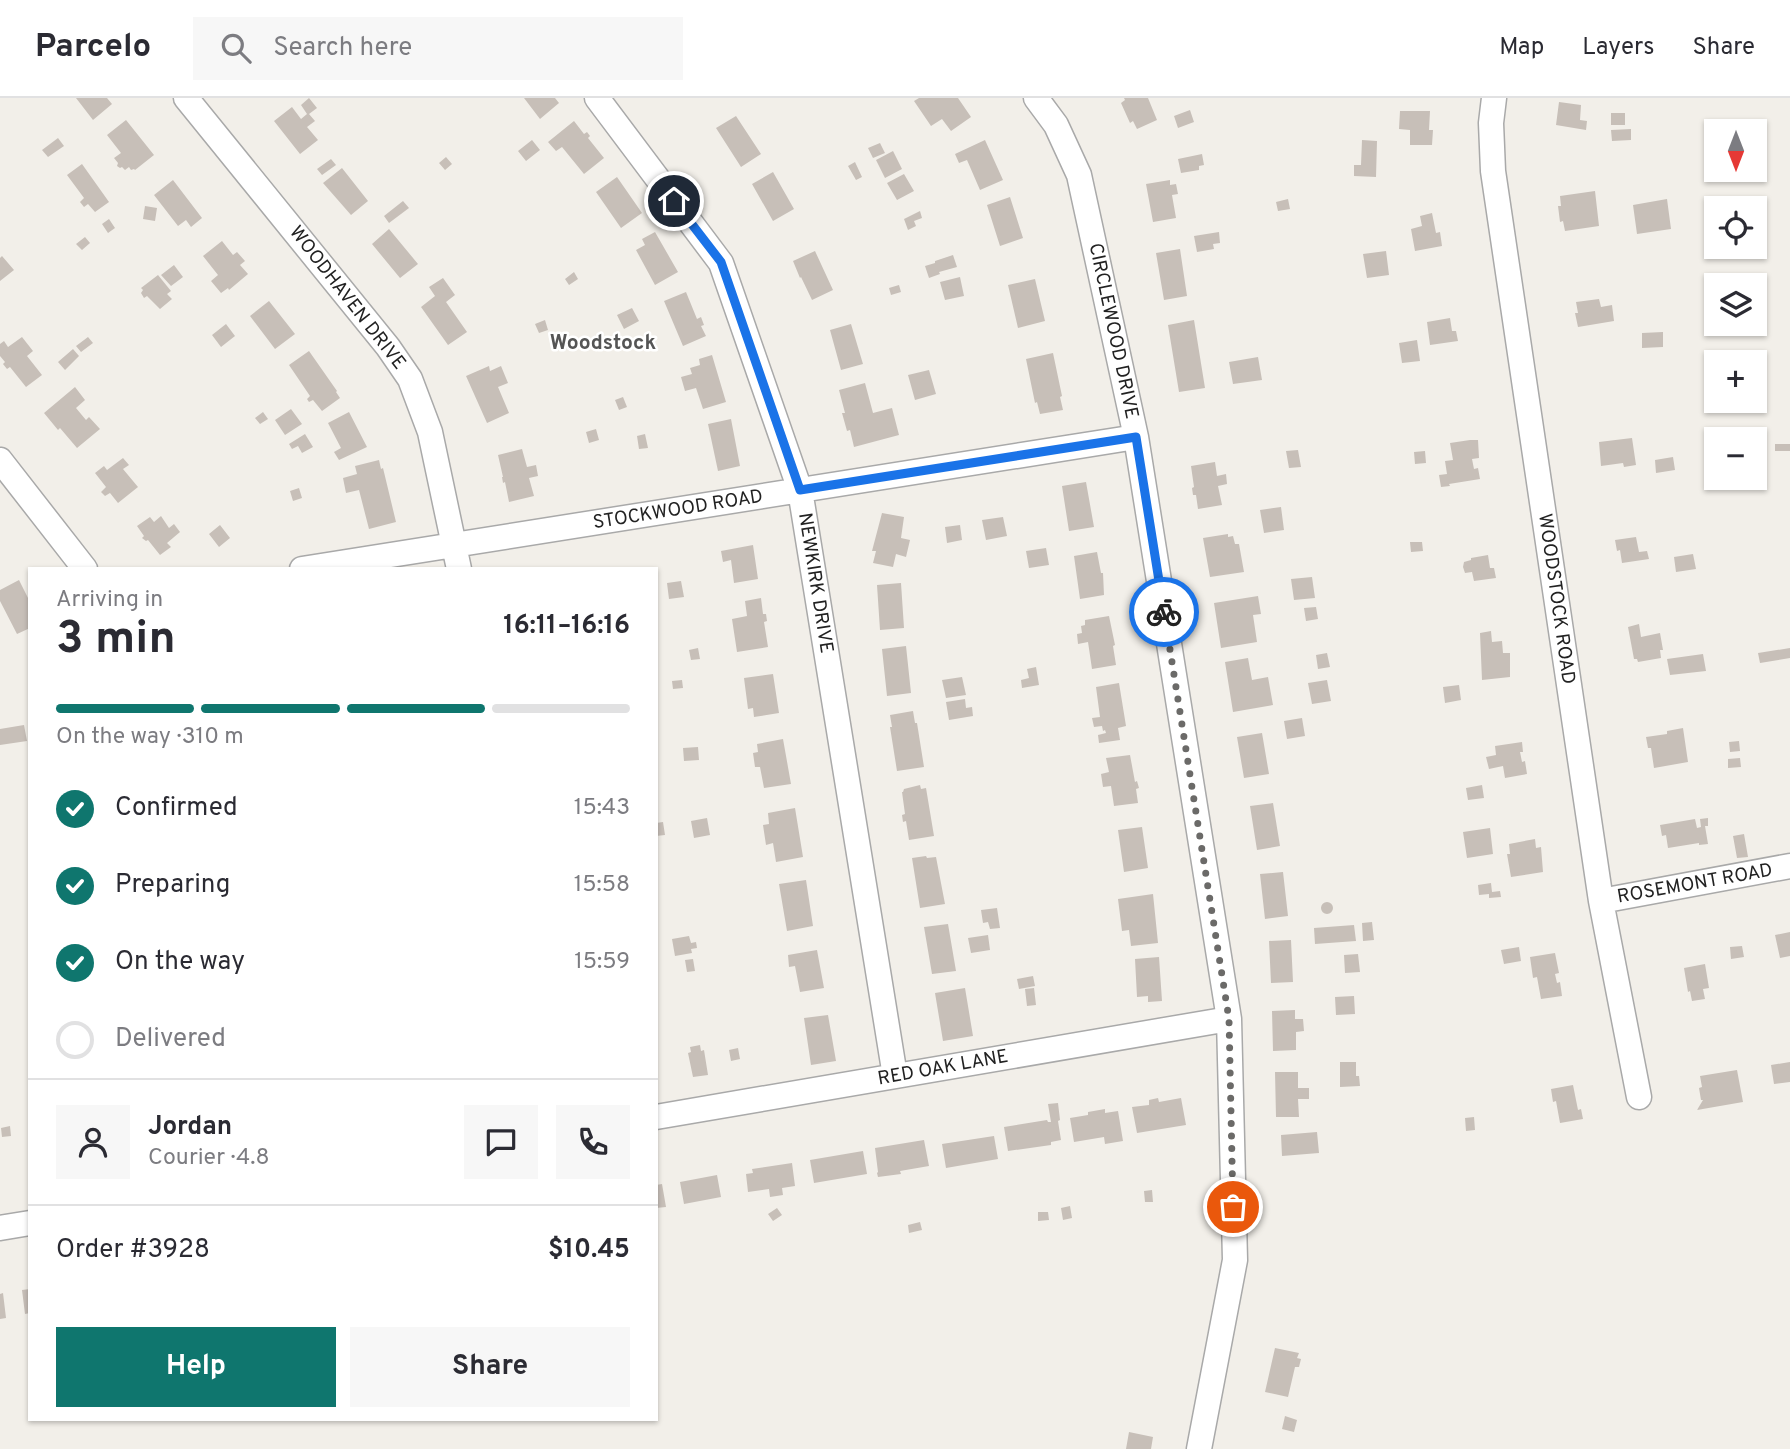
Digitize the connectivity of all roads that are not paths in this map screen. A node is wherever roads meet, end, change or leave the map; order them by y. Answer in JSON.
{"nodes":[{"id":1,"x":186,"y":98,"type":"edge"},
{"id":2,"x":597,"y":98,"type":"edge"},
{"id":3,"x":1036,"y":98,"type":"edge"},
{"id":4,"x":1494,"y":98,"type":"edge"},
{"id":5,"x":1136,"y":437,"type":"junction"},
{"id":6,"x":0,"y":460,"type":"edge"},
{"id":7,"x":800,"y":490,"type":"junction"},
{"id":8,"x":457,"y":557,"type":"edge"},
{"id":9,"x":83,"y":567,"type":"edge"},
{"id":10,"x":328,"y":567,"type":"edge"},
{"id":11,"x":1790,"y":866,"type":"edge"},
{"id":12,"x":1601,"y":901,"type":"junction"},
{"id":13,"x":1229,"y":1019,"type":"junction"},
{"id":14,"x":895,"y":1076,"type":"junction"},
{"id":15,"x":1639,"y":1097,"type":"dead end"},
{"id":16,"x":658,"y":1116,"type":"edge"},
{"id":17,"x":28,"y":1223,"type":"edge"},
{"id":18,"x":0,"y":1228,"type":"edge"},
{"id":19,"x":1199,"y":1449,"type":"edge"}],
"edges":[{"from":1,"to":8,"type":"street","name":"WOODHAVEN DRIVE"},
{"from":2,"to":7,"type":"street","name":"NEWKIRK DRIVE"},
{"from":3,"to":5,"type":"street","name":"CIRCLEWOOD DRIVE"},
{"from":4,"to":12,"type":"street","name":"WOODSTOCK ROAD"},
{"from":5,"to":7,"type":"street","name":"STOCKWOOD ROAD"},
{"from":5,"to":13,"type":"street","name":"CIRCLEWOOD DRIVE"},
{"from":6,"to":9,"type":"street"},
{"from":7,"to":8,"type":"street","name":"STOCKWOOD ROAD"},
{"from":7,"to":14,"type":"street","name":"NEWKIRK DRIVE"},
{"from":8,"to":10,"type":"street","name":"STOCKWOOD ROAD"},
{"from":11,"to":12,"type":"street","name":"ROSEMONT ROAD"},
{"from":12,"to":15,"type":"street","name":"WOODSTOCK ROAD"},
{"from":13,"to":14,"type":"street","name":"RED OAK LANE"},
{"from":13,"to":19,"type":"street","name":"CIRCLEWOOD DRIVE"},
{"from":14,"to":16,"type":"street","name":"RED OAK LANE"},
{"from":17,"to":18,"type":"street"}]}
